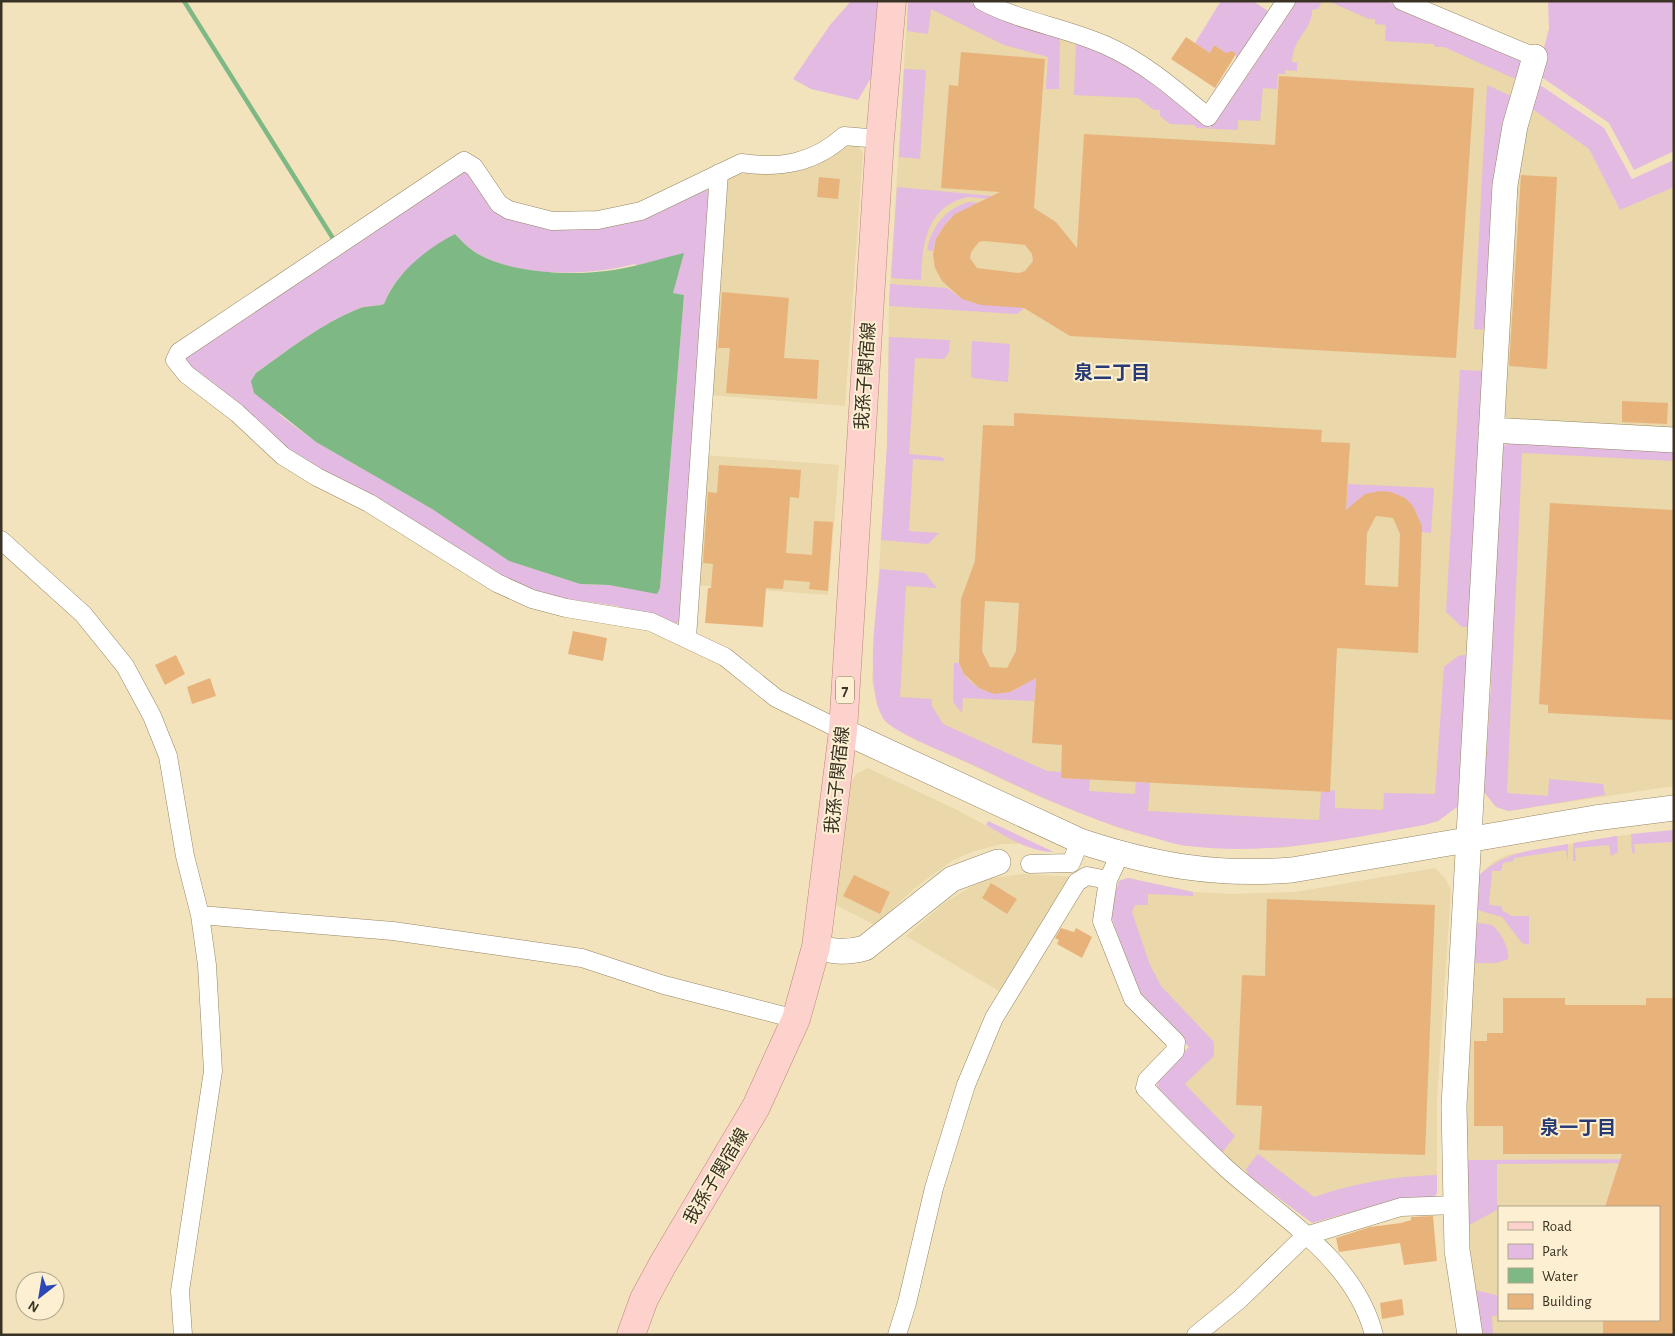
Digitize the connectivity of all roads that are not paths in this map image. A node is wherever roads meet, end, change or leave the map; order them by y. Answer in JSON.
{"nodes":[{"id":1,"x":892,"y":1,"type":"edge"},
{"id":2,"x":982,"y":1,"type":"edge"},
{"id":3,"x":1286,"y":1,"type":"edge"},
{"id":4,"x":1402,"y":1,"type":"edge"},
{"id":5,"x":1536,"y":57,"type":"joint"},
{"id":6,"x":880,"y":139,"type":"junction"},
{"id":7,"x":719,"y":172,"type":"junction"},
{"id":8,"x":1491,"y":430,"type":"junction"},
{"id":9,"x":1674,"y":440,"type":"edge"},
{"id":10,"x":4,"y":546,"type":"edge"},
{"id":11,"x":687,"y":638,"type":"junction"},
{"id":12,"x":843,"y":731,"type":"junction"},
{"id":13,"x":1674,"y":808,"type":"edge"},
{"id":14,"x":1080,"y":841,"type":"junction"},
{"id":15,"x":1468,"y":842,"type":"junction"},
{"id":16,"x":1120,"y":854,"type":"junction"},
{"id":17,"x":998,"y":862,"type":"dead end"},
{"id":18,"x":1030,"y":864,"type":"dead end"},
{"id":19,"x":1108,"y":880,"type":"junction"},
{"id":20,"x":200,"y":915,"type":"junction"},
{"id":21,"x":816,"y":947,"type":"junction"},
{"id":22,"x":796,"y":1020,"type":"junction"},
{"id":23,"x":1454,"y":1205,"type":"junction"},
{"id":24,"x":1305,"y":1236,"type":"junction"},
{"id":25,"x":183,"y":1335,"type":"edge"},
{"id":26,"x":632,"y":1335,"type":"edge"},
{"id":27,"x":897,"y":1335,"type":"edge"},
{"id":28,"x":1196,"y":1335,"type":"edge"},
{"id":29,"x":1374,"y":1335,"type":"edge"},
{"id":30,"x":1470,"y":1335,"type":"edge"}],
"edges":[{"from":1,"to":6,"type":"main road","name":"我孫子関宿線","number":"7"},
{"from":2,"to":3,"type":"street"},
{"from":4,"to":5,"type":"street"},
{"from":5,"to":8,"type":"street"},
{"from":6,"to":7,"type":"street"},
{"from":6,"to":12,"type":"main road","name":"我孫子関宿線","number":"7"},
{"from":7,"to":11,"type":"street"},
{"from":7,"to":11,"type":"street"},
{"from":8,"to":9,"type":"street"},
{"from":8,"to":15,"type":"street"},
{"from":10,"to":20,"type":"street"},
{"from":11,"to":12,"type":"street"},
{"from":12,"to":14,"type":"street"},
{"from":12,"to":21,"type":"main road","name":"我孫子関宿線","number":"7"},
{"from":13,"to":15,"type":"street"},
{"from":14,"to":16,"type":"street"},
{"from":14,"to":18,"type":"street"},
{"from":15,"to":16,"type":"street"},
{"from":15,"to":23,"type":"street"},
{"from":16,"to":19,"type":"street"},
{"from":17,"to":21,"type":"street"},
{"from":19,"to":24,"type":"street"},
{"from":19,"to":27,"type":"street"},
{"from":20,"to":22,"type":"street"},
{"from":20,"to":25,"type":"street"},
{"from":21,"to":22,"type":"main road","name":"我孫子関宿線","number":"7"},
{"from":22,"to":26,"type":"main road","name":"我孫子関宿線","number":"7"},
{"from":23,"to":24,"type":"street"},
{"from":23,"to":30,"type":"street"},
{"from":24,"to":28,"type":"street"},
{"from":24,"to":29,"type":"street"}]}
